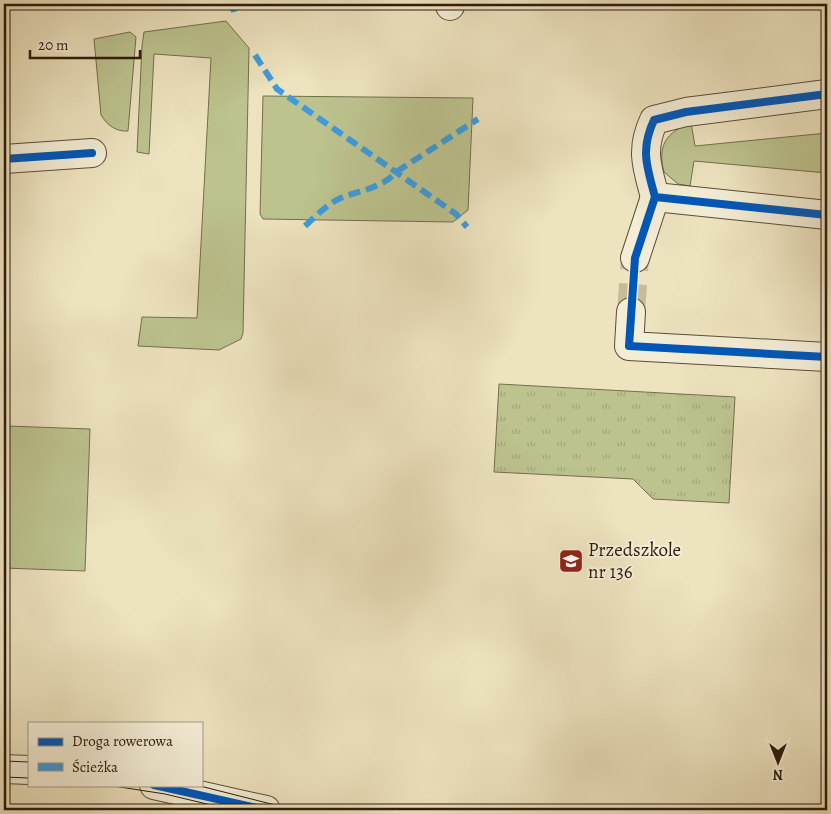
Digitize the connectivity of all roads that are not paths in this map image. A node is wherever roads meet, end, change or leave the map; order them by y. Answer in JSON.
{"nodes":[{"id":1,"x":827,"y":94,"type":"edge"},
{"id":2,"x":92,"y":153,"type":"dead end"},
{"id":3,"x":4,"y":159,"type":"edge"},
{"id":4,"x":655,"y":197,"type":"junction"},
{"id":5,"x":827,"y":215,"type":"edge"},
{"id":6,"x":635,"y":258,"type":"tunnel mouth"},
{"id":7,"x":631,"y":312,"type":"tunnel mouth"},
{"id":8,"x":827,"y":357,"type":"edge"},
{"id":9,"x":4,"y":769,"type":"edge"},
{"id":10,"x":28,"y":770,"type":"edge"},
{"id":11,"x":158,"y":786,"type":"edge"},
{"id":12,"x":266,"y":810,"type":"edge"}],
"edges":[{"from":1,"to":4,"type":"street"},
{"from":2,"to":3,"type":"street"},
{"from":4,"to":5,"type":"street"},
{"from":4,"to":6,"type":"street"},
{"from":7,"to":8,"type":"street"},
{"from":9,"to":10,"type":"street"},
{"from":11,"to":12,"type":"street"}]}
